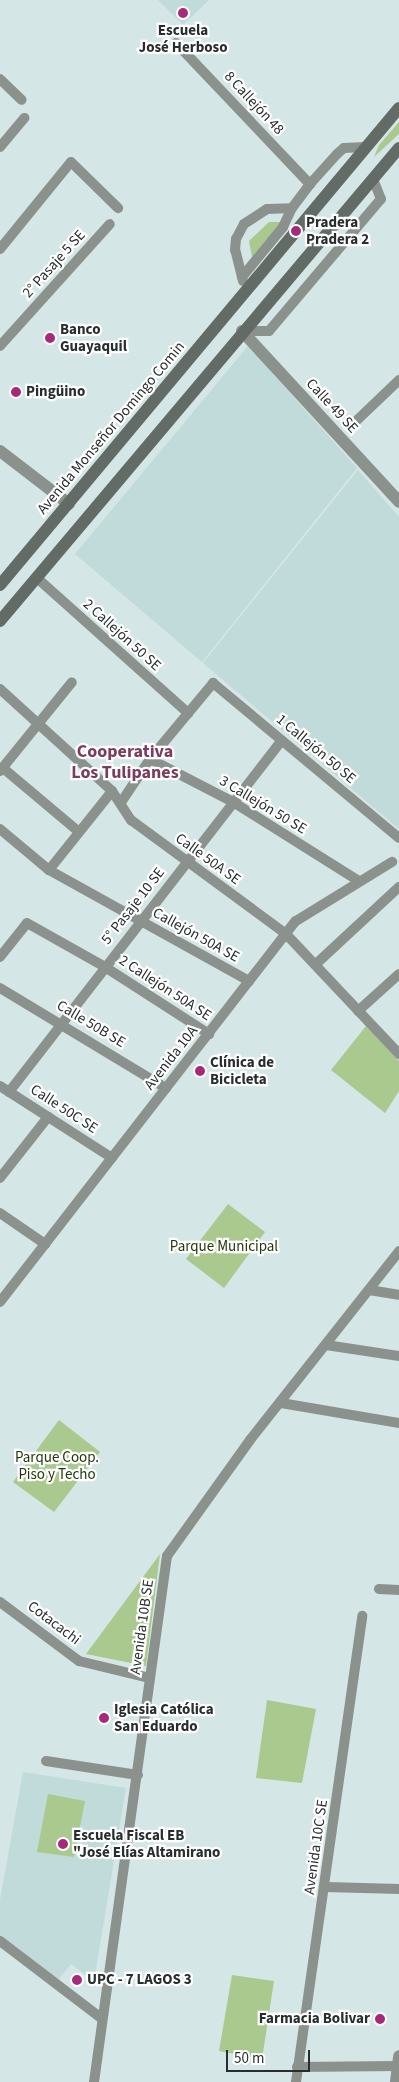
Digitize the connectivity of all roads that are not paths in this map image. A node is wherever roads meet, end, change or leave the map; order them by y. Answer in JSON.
{"nodes":[{"id":1,"x":176,"y":43,"type":"dead end"},
{"id":2,"x":0,"y":79,"type":"edge"},
{"id":3,"x":22,"y":100,"type":"dead end"},
{"id":4,"x":399,"y":108,"type":"edge"},
{"id":5,"x":24,"y":118,"type":"dead end"},
{"id":6,"x":0,"y":147,"type":"edge"},
{"id":7,"x":365,"y":147,"type":"junction"},
{"id":8,"x":399,"y":148,"type":"edge"},
{"id":9,"x":373,"y":179,"type":"junction"},
{"id":10,"x":310,"y":184,"type":"junction"},
{"id":11,"x":118,"y":208,"type":"dead end"},
{"id":12,"x":292,"y":208,"type":"junction"},
{"id":13,"x":110,"y":224,"type":"dead end"},
{"id":14,"x":0,"y":249,"type":"edge"},
{"id":15,"x":242,"y":277,"type":"junction"},
{"id":16,"x":246,"y":291,"type":"junction"},
{"id":17,"x":242,"y":332,"type":"junction"},
{"id":18,"x":0,"y":346,"type":"edge"},
{"id":19,"x":399,"y":380,"type":"edge"},
{"id":20,"x":353,"y":424,"type":"dead end"},
{"id":21,"x":2,"y":457,"type":"edge"},
{"id":22,"x":399,"y":502,"type":"edge"},
{"id":23,"x":69,"y":504,"type":"junction"},
{"id":24,"x":37,"y":578,"type":"junction"},
{"id":25,"x":0,"y":585,"type":"edge"},
{"id":26,"x":0,"y":621,"type":"edge"},
{"id":27,"x":72,"y":682,"type":"dead end"},
{"id":28,"x":0,"y":689,"type":"edge"},
{"id":29,"x":188,"y":714,"type":"junction"},
{"id":30,"x":39,"y":724,"type":"junction"},
{"id":31,"x":282,"y":740,"type":"junction"},
{"id":32,"x":150,"y":759,"type":"junction"},
{"id":33,"x":1,"y":770,"type":"edge"},
{"id":34,"x":112,"y":791,"type":"junction"},
{"id":35,"x":122,"y":801,"type":"junction"},
{"id":36,"x":233,"y":802,"type":"junction"},
{"id":37,"x":0,"y":829,"type":"edge"},
{"id":38,"x":79,"y":832,"type":"junction"},
{"id":39,"x":399,"y":838,"type":"edge"},
{"id":40,"x":186,"y":862,"type":"junction"},
{"id":41,"x":392,"y":862,"type":"dead end"},
{"id":42,"x":49,"y":870,"type":"junction"},
{"id":43,"x":359,"y":880,"type":"junction"},
{"id":44,"x":399,"y":887,"type":"edge"},
{"id":45,"x":141,"y":921,"type":"junction"},
{"id":46,"x":286,"y":934,"type":"junction"},
{"id":47,"x":4,"y":944,"type":"edge"},
{"id":48,"x":0,"y":957,"type":"edge"},
{"id":49,"x":316,"y":964,"type":"junction"},
{"id":50,"x":105,"y":968,"type":"junction"},
{"id":51,"x":399,"y":974,"type":"edge"},
{"id":52,"x":249,"y":981,"type":"junction"},
{"id":53,"x":0,"y":988,"type":"edge"},
{"id":54,"x":358,"y":1011,"type":"junction"},
{"id":55,"x":62,"y":1023,"type":"junction"},
{"id":56,"x":208,"y":1034,"type":"junction"},
{"id":57,"x":399,"y":1054,"type":"edge"},
{"id":58,"x":166,"y":1088,"type":"junction"},
{"id":59,"x":4,"y":1089,"type":"edge"},
{"id":60,"x":48,"y":1117,"type":"junction"},
{"id":61,"x":112,"y":1158,"type":"junction"},
{"id":62,"x":0,"y":1178,"type":"edge"},
{"id":63,"x":0,"y":1213,"type":"edge"},
{"id":64,"x":45,"y":1244,"type":"junction"},
{"id":65,"x":399,"y":1251,"type":"edge"},
{"id":66,"x":370,"y":1290,"type":"junction"},
{"id":67,"x":399,"y":1295,"type":"edge"},
{"id":68,"x":0,"y":1302,"type":"edge"},
{"id":69,"x":326,"y":1345,"type":"junction"},
{"id":70,"x":399,"y":1356,"type":"edge"},
{"id":71,"x":281,"y":1404,"type":"junction"},
{"id":72,"x":399,"y":1423,"type":"edge"},
{"id":73,"x":379,"y":1589,"type":"dead end"},
{"id":74,"x":399,"y":1590,"type":"edge"},
{"id":75,"x":0,"y":1602,"type":"edge"},
{"id":76,"x":362,"y":1616,"type":"dead end"},
{"id":77,"x":150,"y":1678,"type":"junction"},
{"id":78,"x":46,"y":1760,"type":"dead end"},
{"id":79,"x":138,"y":1775,"type":"junction"},
{"id":80,"x":326,"y":1887,"type":"junction"},
{"id":81,"x":399,"y":1889,"type":"edge"},
{"id":82,"x":0,"y":1941,"type":"edge"},
{"id":83,"x":101,"y":2018,"type":"junction"},
{"id":84,"x":297,"y":2068,"type":"junction"},
{"id":85,"x":398,"y":2071,"type":"edge"},
{"id":86,"x":94,"y":2082,"type":"edge"},
{"id":87,"x":296,"y":2082,"type":"edge"}],
"edges":[{"from":1,"to":10,"type":"street","name":"8 Callejón 48"},
{"from":2,"to":3,"type":"street"},
{"from":4,"to":7,"type":"main road","name":"Avenida Monseñor Domingo Comin"},
{"from":5,"to":6,"type":"street"},
{"from":7,"to":10,"type":"street"},
{"from":7,"to":16,"type":"main road","name":"Avenida Monseñor Domingo Comin"},
{"from":8,"to":9,"type":"main road"},
{"from":9,"to":17,"type":"main road"},
{"from":9,"to":17,"type":"street"},
{"from":10,"to":12,"type":"street"},
{"from":11,"to":14,"type":"street"},
{"from":12,"to":15,"type":"street"},
{"from":12,"to":15,"type":"street"},
{"from":13,"to":18,"type":"street","name":"2° Pasaje 5 SE"},
{"from":15,"to":16,"type":"street"},
{"from":16,"to":23,"type":"main road","name":"Avenida Monseñor Domingo Comin"},
{"from":17,"to":22,"type":"street","name":"Calle 49 SE"},
{"from":17,"to":24,"type":"main road"},
{"from":19,"to":20,"type":"street"},
{"from":21,"to":23,"type":"street"},
{"from":23,"to":25,"type":"main road","name":"Avenida Monseñor Domingo Comin"},
{"from":24,"to":26,"type":"main road"},
{"from":24,"to":29,"type":"street","name":"2 Callejón 50 SE"},
{"from":27,"to":30,"type":"street"},
{"from":28,"to":30,"type":"street","name":"Calle 50A SE"},
{"from":29,"to":31,"type":"street","name":"1 Callejón 50 SE"},
{"from":29,"to":32,"type":"street"},
{"from":30,"to":33,"type":"street"},
{"from":30,"to":34,"type":"street","name":"Calle 50A SE"},
{"from":31,"to":36,"type":"street","name":"5° Pasaje 10 SE"},
{"from":31,"to":39,"type":"street","name":"1 Callejón 50 SE"},
{"from":32,"to":35,"type":"street"},
{"from":32,"to":36,"type":"street","name":"3 Callejón 50 SE"},
{"from":33,"to":38,"type":"street"},
{"from":34,"to":35,"type":"street","name":"Calle 50A SE"},
{"from":34,"to":38,"type":"street"},
{"from":35,"to":40,"type":"street","name":"Calle 50A SE"},
{"from":36,"to":40,"type":"street","name":"5° Pasaje 10 SE"},
{"from":36,"to":43,"type":"street","name":"3 Callejón 50 SE"},
{"from":37,"to":42,"type":"street","name":"Callejón 50A SE"},
{"from":38,"to":42,"type":"street"},
{"from":40,"to":45,"type":"street","name":"5° Pasaje 10 SE"},
{"from":40,"to":46,"type":"street","name":"Calle 50A SE"},
{"from":41,"to":43,"type":"street","name":"Avenida 10A"},
{"from":42,"to":45,"type":"street","name":"Callejón 50A SE"},
{"from":43,"to":46,"type":"street","name":"Avenida 10A"},
{"from":44,"to":49,"type":"street"},
{"from":45,"to":50,"type":"street","name":"5° Pasaje 10 SE"},
{"from":45,"to":52,"type":"street","name":"Callejón 50A SE"},
{"from":46,"to":49,"type":"street","name":"Calle 50A SE"},
{"from":46,"to":52,"type":"street","name":"Avenida 10A"},
{"from":47,"to":48,"type":"street"},
{"from":47,"to":50,"type":"street","name":"2 Callejón 50A SE"},
{"from":49,"to":54,"type":"street","name":"Calle 50A SE"},
{"from":50,"to":55,"type":"street","name":"5° Pasaje 10 SE"},
{"from":50,"to":56,"type":"street","name":"2 Callejón 50A SE"},
{"from":51,"to":54,"type":"street"},
{"from":52,"to":56,"type":"street","name":"Avenida 10A"},
{"from":53,"to":55,"type":"street","name":"Calle 50B SE"},
{"from":54,"to":57,"type":"street","name":"Calle 50A SE"},
{"from":55,"to":58,"type":"street","name":"Calle 50B SE"},
{"from":55,"to":59,"type":"street","name":"5° Pasaje 10 SE"},
{"from":56,"to":58,"type":"street","name":"Avenida 10A"},
{"from":58,"to":61,"type":"street","name":"Avenida 10A"},
{"from":59,"to":60,"type":"street","name":"Calle 50C SE"},
{"from":60,"to":61,"type":"street","name":"Calle 50C SE"},
{"from":60,"to":62,"type":"street"},
{"from":61,"to":64,"type":"street","name":"Avenida 10A"},
{"from":63,"to":64,"type":"street"},
{"from":64,"to":68,"type":"street","name":"Avenida 10A"},
{"from":65,"to":66,"type":"street","name":"Avenida 10B SE"},
{"from":66,"to":67,"type":"street"},
{"from":66,"to":69,"type":"street","name":"Avenida 10B SE"},
{"from":69,"to":70,"type":"street"},
{"from":69,"to":71,"type":"street","name":"Avenida 10B SE"},
{"from":71,"to":72,"type":"street"},
{"from":71,"to":77,"type":"street","name":"Avenida 10B SE"},
{"from":73,"to":74,"type":"street"},
{"from":75,"to":77,"type":"street","name":"Cotacachi"},
{"from":76,"to":80,"type":"street","name":"Avenida 10C SE"},
{"from":77,"to":79,"type":"street","name":"Avenida 10B SE"},
{"from":78,"to":79,"type":"street"},
{"from":79,"to":83,"type":"street","name":"Avenida 10B SE"},
{"from":80,"to":81,"type":"street"},
{"from":80,"to":84,"type":"street","name":"Avenida 10C SE"},
{"from":82,"to":83,"type":"street"},
{"from":83,"to":86,"type":"street","name":"Avenida 10B SE"},
{"from":84,"to":85,"type":"street"},
{"from":84,"to":87,"type":"street","name":"Avenida 10C SE"}]}
